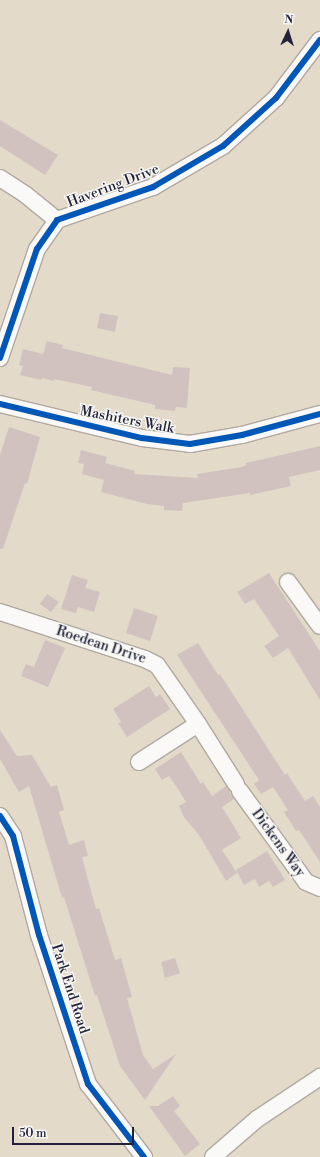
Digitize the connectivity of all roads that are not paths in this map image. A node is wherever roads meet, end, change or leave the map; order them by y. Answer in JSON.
{"nodes":[{"id":1,"x":320,"y":40,"type":"edge"},
{"id":2,"x":0,"y":178,"type":"edge"},
{"id":3,"x":57,"y":220,"type":"junction"},
{"id":4,"x":0,"y":358,"type":"edge"},
{"id":5,"x":0,"y":404,"type":"edge"},
{"id":6,"x":320,"y":414,"type":"edge"},
{"id":7,"x":288,"y":582,"type":"dead end"},
{"id":8,"x":0,"y":612,"type":"edge"},
{"id":9,"x":320,"y":626,"type":"edge"},
{"id":10,"x":198,"y":724,"type":"junction"},
{"id":11,"x":139,"y":762,"type":"dead end"},
{"id":12,"x":238,"y":788,"type":"joint"},
{"id":13,"x":0,"y":816,"type":"edge"},
{"id":14,"x":320,"y":888,"type":"edge"},
{"id":15,"x":320,"y":1077,"type":"edge"},
{"id":16,"x":144,"y":1157,"type":"edge"},
{"id":17,"x":213,"y":1157,"type":"edge"}],
"edges":[{"from":1,"to":3,"type":"street","name":"Havering Drive"},
{"from":2,"to":3,"type":"street"},
{"from":3,"to":4,"type":"street","name":"Havering Drive"},
{"from":5,"to":6,"type":"street","name":"Mashiters Walk"},
{"from":7,"to":9,"type":"street"},
{"from":8,"to":10,"type":"street","name":"Roedean Drive"},
{"from":10,"to":11,"type":"street"},
{"from":10,"to":12,"type":"street","name":"Roedean Drive"},
{"from":12,"to":14,"type":"street","name":"Dickens Way"},
{"from":13,"to":16,"type":"street","name":"Park End Road"},
{"from":15,"to":17,"type":"street"}]}
